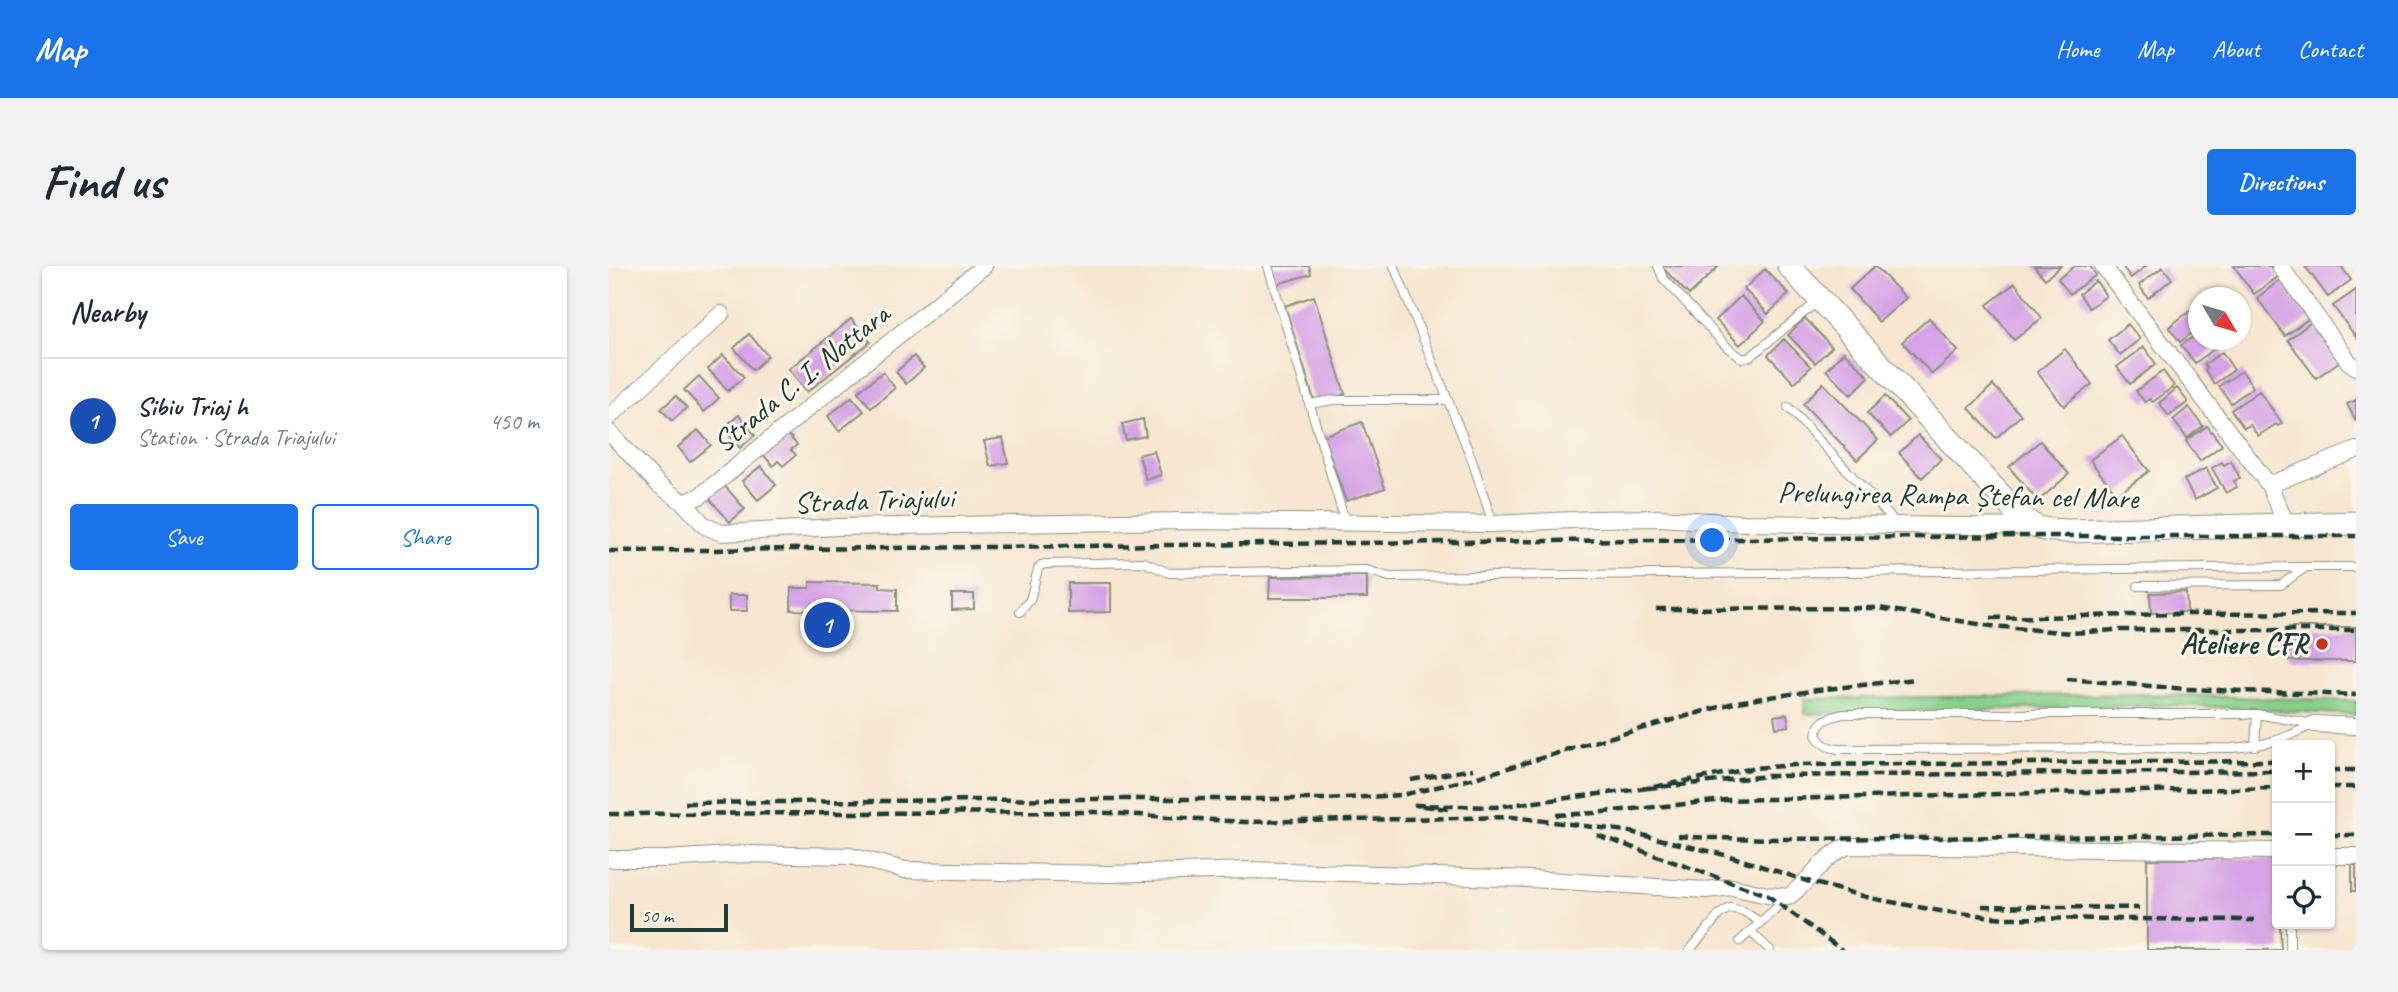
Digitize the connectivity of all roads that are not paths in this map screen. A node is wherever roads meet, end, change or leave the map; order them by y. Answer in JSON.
{"nodes":[{"id":1,"x":984,"y":266,"type":"edge"},
{"id":2,"x":1268,"y":266,"type":"edge"},
{"id":3,"x":1394,"y":266,"type":"edge"},
{"id":4,"x":1658,"y":266,"type":"edge"},
{"id":5,"x":1789,"y":266,"type":"edge"},
{"id":6,"x":2102,"y":266,"type":"edge"},
{"id":7,"x":2280,"y":266,"type":"edge"},
{"id":8,"x":1820,"y":300,"type":"junction"},
{"id":9,"x":721,"y":314,"type":"dead end"},
{"id":10,"x":2353,"y":364,"type":"edge"},
{"id":11,"x":1446,"y":400,"type":"junction"},
{"id":12,"x":1309,"y":404,"type":"junction"},
{"id":13,"x":1789,"y":407,"type":"dead end"},
{"id":14,"x":609,"y":417,"type":"edge"},
{"id":15,"x":609,"y":432,"type":"edge"},
{"id":16,"x":2356,"y":450,"type":"edge"},
{"id":17,"x":2269,"y":485,"type":"junction"},
{"id":18,"x":684,"y":503,"type":"junction"},
{"id":19,"x":1345,"y":521,"type":"junction"},
{"id":20,"x":2356,"y":523,"type":"edge"},
{"id":21,"x":1493,"y":524,"type":"junction"},
{"id":22,"x":1898,"y":525,"type":"junction"},
{"id":23,"x":2287,"y":526,"type":"junction"},
{"id":24,"x":2033,"y":527,"type":"junction"},
{"id":25,"x":2306,"y":567,"type":"junction"},
{"id":26,"x":2356,"y":567,"type":"edge"},
{"id":27,"x":2139,"y":586,"type":"dead end"},
{"id":28,"x":1020,"y":612,"type":"dead end"},
{"id":29,"x":2257,"y":714,"type":"junction"},
{"id":30,"x":2314,"y":724,"type":"junction"},
{"id":31,"x":2356,"y":726,"type":"edge"},
{"id":32,"x":2255,"y":746,"type":"junction"},
{"id":33,"x":2272,"y":850,"type":"edge"},
{"id":34,"x":2335,"y":856,"type":"edge"},
{"id":35,"x":2356,"y":856,"type":"edge"},
{"id":36,"x":609,"y":859,"type":"edge"},
{"id":37,"x":1788,"y":897,"type":"junction"},
{"id":38,"x":1760,"y":922,"type":"junction"},
{"id":39,"x":2290,"y":929,"type":"edge"},
{"id":40,"x":1750,"y":931,"type":"junction"},
{"id":41,"x":1740,"y":941,"type":"dead end"},
{"id":42,"x":1690,"y":950,"type":"edge"},
{"id":43,"x":1770,"y":950,"type":"edge"},
{"id":44,"x":2290,"y":950,"type":"edge"}],
"edges":[{"from":1,"to":18,"type":"street","name":"Strada C. I. Nottara"},
{"from":2,"to":12,"type":"lane"},
{"from":3,"to":11,"type":"lane"},
{"from":4,"to":8,"type":"lane"},
{"from":5,"to":8,"type":"street"},
{"from":6,"to":17,"type":"street"},
{"from":7,"to":10,"type":"street"},
{"from":8,"to":24,"type":"street"},
{"from":9,"to":14,"type":"street"},
{"from":11,"to":12,"type":"lane"},
{"from":11,"to":21,"type":"lane"},
{"from":12,"to":19,"type":"lane"},
{"from":13,"to":22,"type":"lane"},
{"from":15,"to":18,"type":"street","name":"Strada Triajului"},
{"from":16,"to":17,"type":"street"},
{"from":17,"to":23,"type":"street"},
{"from":18,"to":19,"type":"street","name":"Strada Triajului"},
{"from":19,"to":21,"type":"street","name":"Prelungirea Rampa Ștefan cel Mare"},
{"from":20,"to":23,"type":"street","name":"Prelungirea Rampa Ștefan cel Mare"},
{"from":21,"to":22,"type":"street","name":"Prelungirea Rampa Ștefan cel Mare"},
{"from":22,"to":24,"type":"street","name":"Prelungirea Rampa Ștefan cel Mare"},
{"from":23,"to":24,"type":"street","name":"Prelungirea Rampa Ștefan cel Mare"},
{"from":25,"to":26,"type":"lane"},
{"from":25,"to":27,"type":"lane"},
{"from":25,"to":28,"type":"lane"},
{"from":29,"to":30,"type":"lane"},
{"from":29,"to":32,"type":"lane"},
{"from":29,"to":32,"type":"lane"},
{"from":30,"to":31,"type":"street"},
{"from":30,"to":32,"type":"lane"},
{"from":33,"to":37,"type":"street"},
{"from":34,"to":35,"type":"street"},
{"from":36,"to":37,"type":"street"},
{"from":37,"to":38,"type":"lane"},
{"from":38,"to":40,"type":"lane"},
{"from":38,"to":42,"type":"lane"},
{"from":39,"to":44,"type":"lane"},
{"from":40,"to":41,"type":"lane"},
{"from":40,"to":43,"type":"lane"}]}
